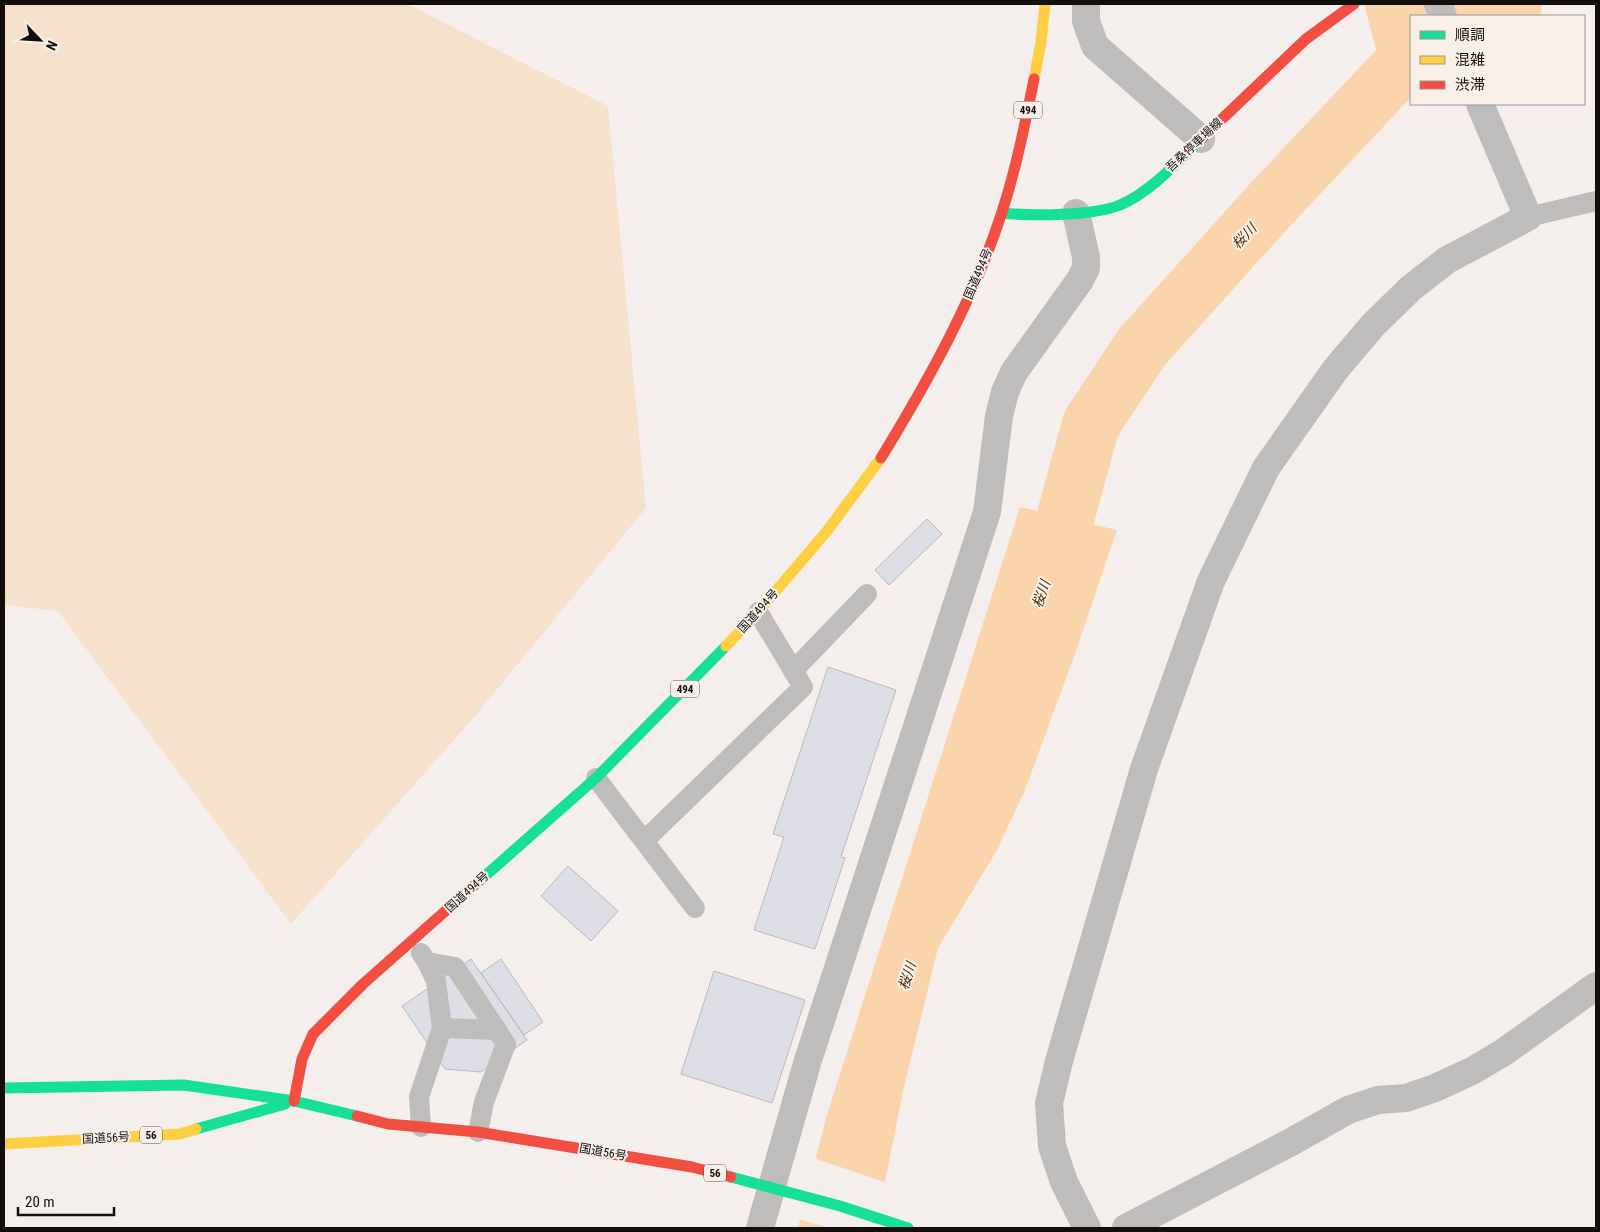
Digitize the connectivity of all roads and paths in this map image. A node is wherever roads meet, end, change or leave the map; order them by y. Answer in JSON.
{"nodes":[{"id":1,"x":1044,"y":4,"type":"edge"},
{"id":2,"x":1086,"y":4,"type":"edge"},
{"id":3,"x":1354,"y":4,"type":"edge"},
{"id":4,"x":1480,"y":105,"type":"edge"},
{"id":5,"x":1202,"y":139,"type":"junction"},
{"id":6,"x":1596,"y":201,"type":"edge"},
{"id":7,"x":1076,"y":212,"type":"junction"},
{"id":8,"x":1002,"y":213,"type":"junction"},
{"id":9,"x":1528,"y":217,"type":"junction"},
{"id":10,"x":867,"y":594,"type":"dead end"},
{"id":11,"x":758,"y":612,"type":"junction"},
{"id":12,"x":793,"y":671,"type":"junction"},
{"id":13,"x":596,"y":778,"type":"junction"},
{"id":14,"x":645,"y":840,"type":"junction"},
{"id":15,"x":695,"y":908,"type":"dead end"},
{"id":16,"x":412,"y":942,"type":"junction"},
{"id":17,"x":427,"y":962,"type":"junction"},
{"id":18,"x":1596,"y":986,"type":"edge"},
{"id":19,"x":442,"y":1028,"type":"junction"},
{"id":20,"x":497,"y":1030,"type":"junction"},
{"id":21,"x":4,"y":1088,"type":"edge"},
{"id":22,"x":294,"y":1101,"type":"junction"},
{"id":23,"x":421,"y":1128,"type":"junction"},
{"id":24,"x":478,"y":1132,"type":"junction"},
{"id":25,"x":4,"y":1144,"type":"edge"},
{"id":26,"x":760,"y":1228,"type":"edge"},
{"id":27,"x":908,"y":1228,"type":"edge"},
{"id":28,"x":1087,"y":1228,"type":"edge"},
{"id":29,"x":1126,"y":1228,"type":"edge"}],
"edges":[{"from":1,"to":8,"type":"main road","name":"国道494号","number":"494"},
{"from":2,"to":5,"type":"street"},
{"from":3,"to":5,"type":"main road","name":"吾桑停車場線"},
{"from":4,"to":9,"type":"street"},
{"from":5,"to":7,"type":"main road","name":"吾桑停車場線"},
{"from":6,"to":9,"type":"lane"},
{"from":7,"to":8,"type":"main road","name":"吾桑停車場線"},
{"from":7,"to":26,"type":"street"},
{"from":8,"to":11,"type":"main road","name":"国道494号","number":"494"},
{"from":9,"to":28,"type":"street"},
{"from":10,"to":12,"type":"lane"},
{"from":11,"to":12,"type":"lane"},
{"from":11,"to":13,"type":"main road","name":"国道494号","number":"494"},
{"from":12,"to":14,"type":"lane"},
{"from":13,"to":14,"type":"lane"},
{"from":13,"to":16,"type":"main road","name":"国道494号","number":"494"},
{"from":14,"to":15,"type":"lane"},
{"from":16,"to":17,"type":"lane"},
{"from":16,"to":22,"type":"main road","name":"国道494号","number":"494"},
{"from":17,"to":19,"type":"lane"},
{"from":17,"to":20,"type":"lane"},
{"from":18,"to":29,"type":"street"},
{"from":19,"to":20,"type":"lane"},
{"from":19,"to":23,"type":"lane"},
{"from":20,"to":24,"type":"lane"},
{"from":21,"to":22,"type":"main road","name":"国道56号","number":"56"},
{"from":22,"to":23,"type":"main road","name":"国道56号","number":"56"},
{"from":22,"to":25,"type":"main road","name":"国道56号","number":"56"},
{"from":23,"to":24,"type":"main road","name":"国道56号","number":"56"},
{"from":24,"to":27,"type":"main road","name":"国道56号","number":"56"}]}
